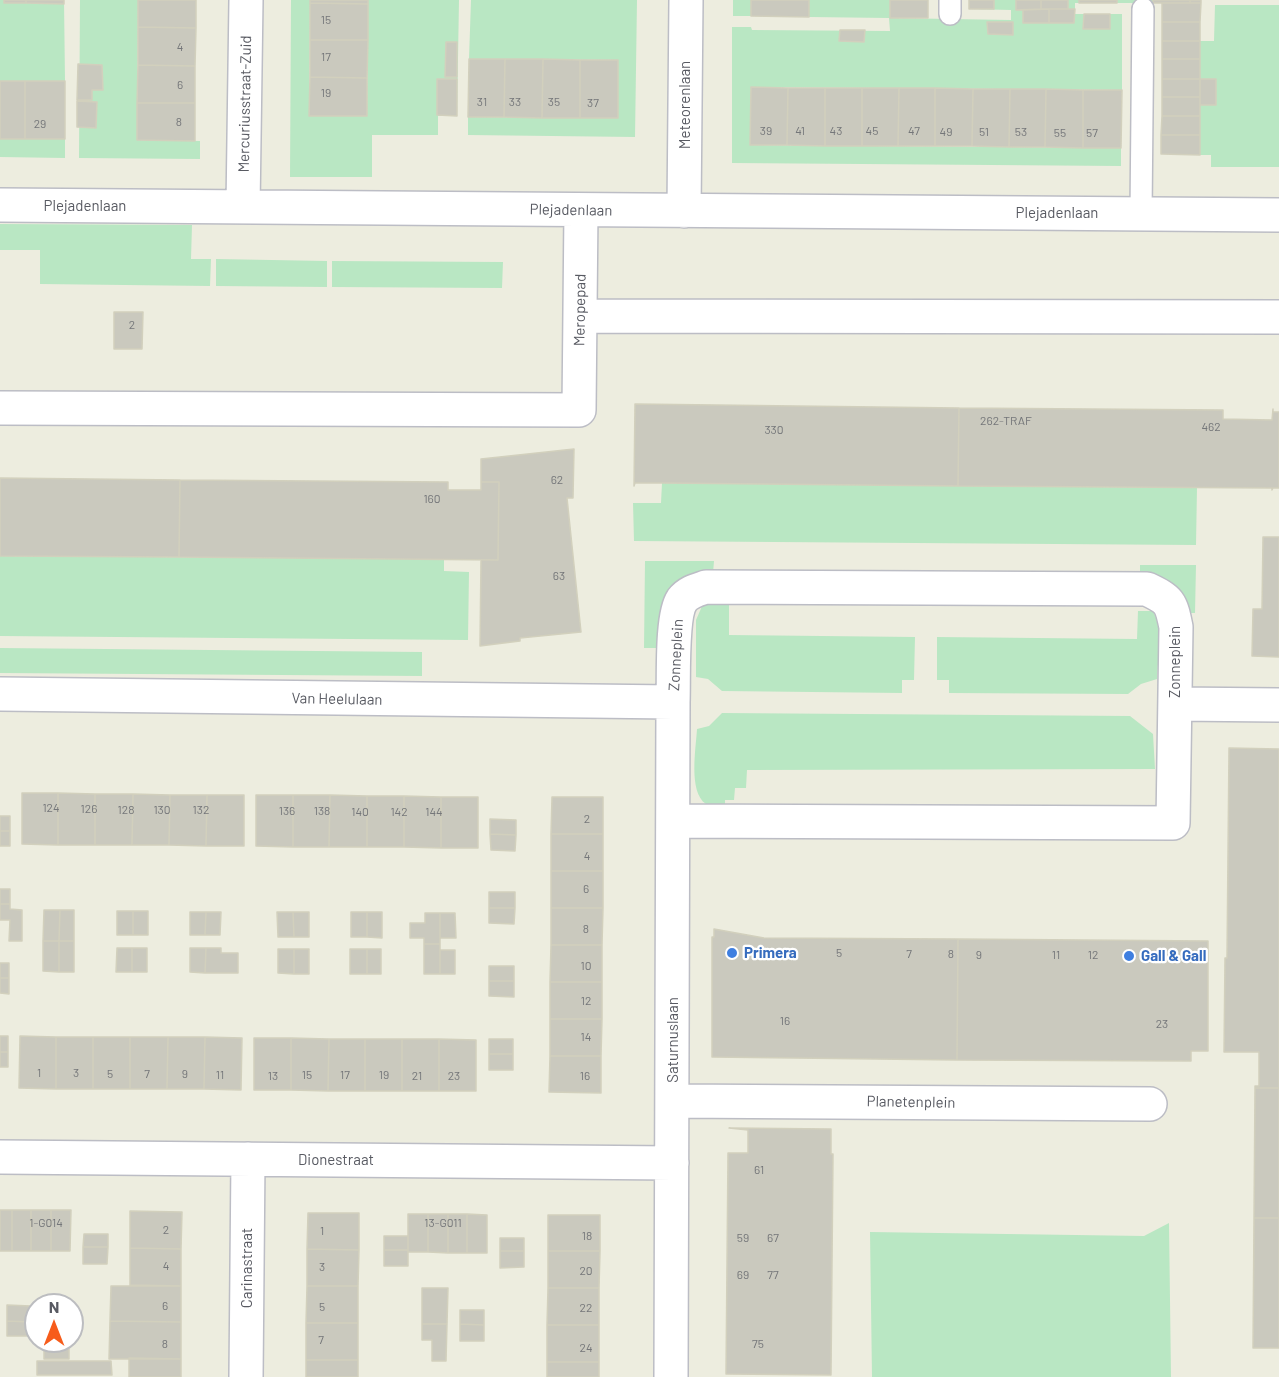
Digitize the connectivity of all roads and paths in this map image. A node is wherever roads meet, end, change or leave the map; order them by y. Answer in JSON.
{"nodes":[{"id":1,"x":246,"y":0,"type":"edge"},
{"id":2,"x":686,"y":0,"type":"edge"},
{"id":3,"x":1143,"y":9,"type":"dead end"},
{"id":4,"x":0,"y":205,"type":"edge"},
{"id":5,"x":243,"y":207,"type":"junction"},
{"id":6,"x":581,"y":210,"type":"junction"},
{"id":7,"x":684,"y":211,"type":"junction"},
{"id":8,"x":1142,"y":214,"type":"junction"},
{"id":9,"x":1279,"y":215,"type":"edge"},
{"id":10,"x":580,"y":316,"type":"junction"},
{"id":11,"x":1279,"y":317,"type":"edge"},
{"id":12,"x":0,"y":408,"type":"edge"},
{"id":13,"x":0,"y":694,"type":"edge"},
{"id":14,"x":674,"y":702,"type":"junction"},
{"id":15,"x":1175,"y":704,"type":"junction"},
{"id":16,"x":1279,"y":705,"type":"edge"},
{"id":17,"x":674,"y":821,"type":"junction"},
{"id":18,"x":672,"y":1101,"type":"junction"},
{"id":19,"x":1150,"y":1104,"type":"dead end"},
{"id":20,"x":0,"y":1157,"type":"edge"},
{"id":21,"x":248,"y":1159,"type":"junction"},
{"id":22,"x":672,"y":1162,"type":"junction"},
{"id":23,"x":246,"y":1377,"type":"edge"},
{"id":24,"x":671,"y":1377,"type":"edge"}],
"edges":[{"from":1,"to":5,"type":"street","name":"Mercuriusstraat-Zuid"},
{"from":2,"to":7,"type":"street","name":"Meteorenlaan"},
{"from":3,"to":8,"type":"lane"},
{"from":4,"to":5,"type":"street","name":"Plejadenlaan"},
{"from":5,"to":6,"type":"street","name":"Plejadenlaan"},
{"from":6,"to":7,"type":"street","name":"Plejadenlaan"},
{"from":6,"to":10,"type":"street","name":"Meropepad"},
{"from":7,"to":8,"type":"street","name":"Plejadenlaan"},
{"from":8,"to":9,"type":"street","name":"Plejadenlaan"},
{"from":10,"to":11,"type":"street"},
{"from":10,"to":12,"type":"street","name":"Meropepad"},
{"from":13,"to":14,"type":"street","name":"Van Heelulaan"},
{"from":14,"to":15,"type":"street","name":"Zonneplein"},
{"from":14,"to":17,"type":"street","name":"Saturnuslaan"},
{"from":15,"to":16,"type":"street"},
{"from":15,"to":17,"type":"street","name":"Zonneplein"},
{"from":17,"to":18,"type":"street","name":"Saturnuslaan"},
{"from":18,"to":19,"type":"street","name":"Planetenplein"},
{"from":18,"to":22,"type":"street","name":"Saturnuslaan"},
{"from":20,"to":21,"type":"street","name":"Dionestraat"},
{"from":21,"to":22,"type":"street","name":"Dionestraat"},
{"from":21,"to":23,"type":"street","name":"Carinastraat"},
{"from":22,"to":24,"type":"street","name":"Saturnuslaan"}]}
